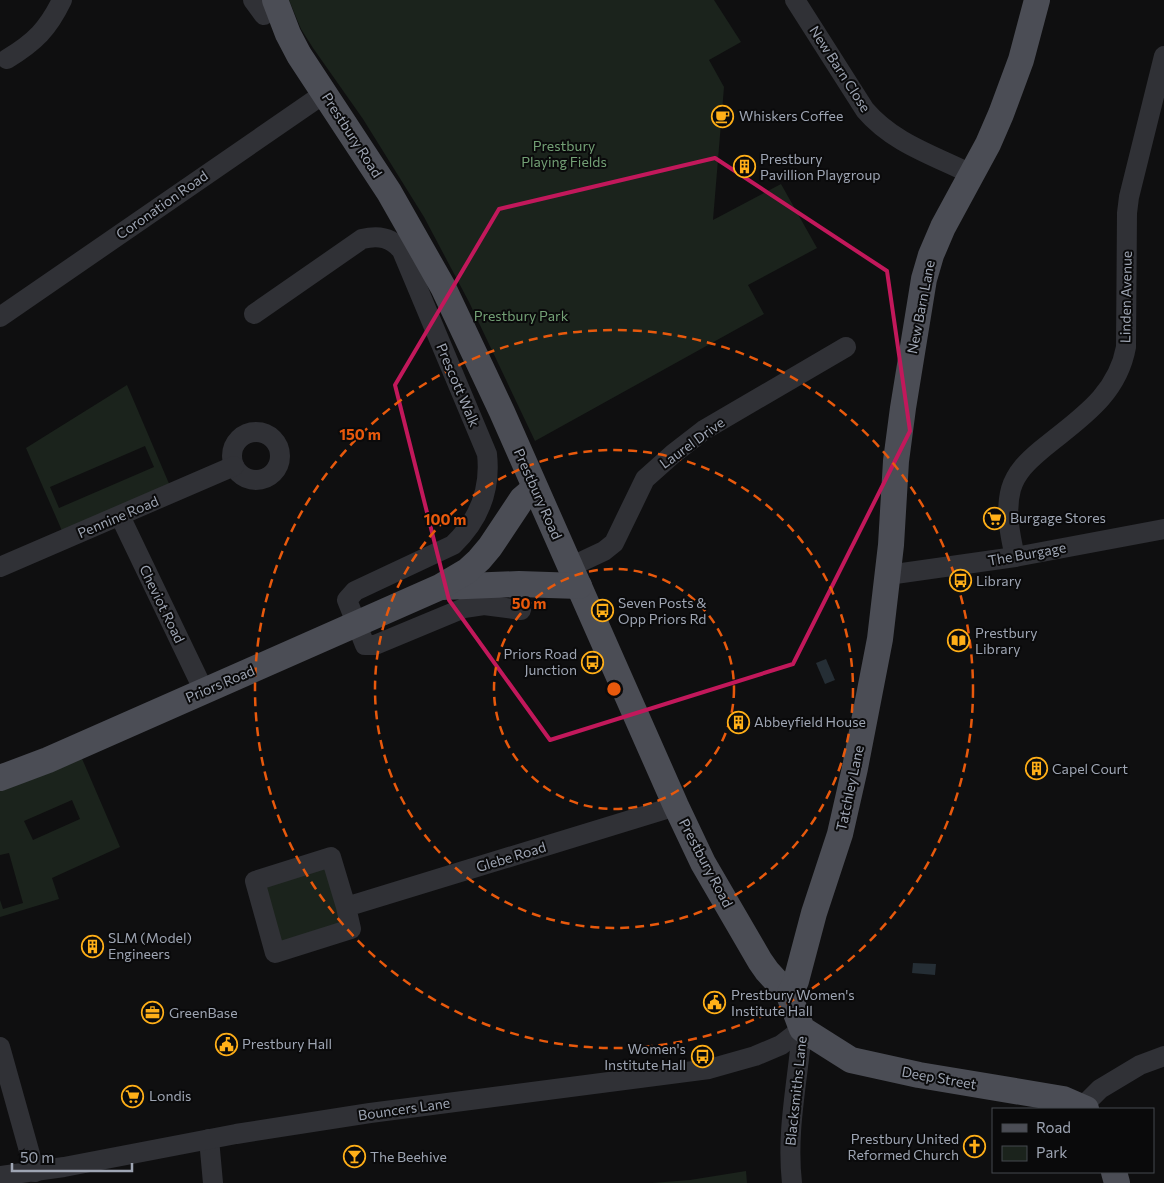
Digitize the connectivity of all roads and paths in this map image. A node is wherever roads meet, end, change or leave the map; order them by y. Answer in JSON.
{"nodes":[{"id":1,"x":62,"y":0,"type":"edge"},
{"id":2,"x":795,"y":0,"type":"edge"},
{"id":3,"x":1037,"y":0,"type":"edge"},
{"id":4,"x":264,"y":5,"type":"edge"},
{"id":5,"x":1164,"y":56,"type":"edge"},
{"id":6,"x":8,"y":58,"type":"dead end"},
{"id":7,"x":1161,"y":85,"type":"edge"},
{"id":8,"x":324,"y":93,"type":"junction"},
{"id":9,"x":971,"y":174,"type":"junction"},
{"id":10,"x":254,"y":314,"type":"dead end"},
{"id":11,"x":0,"y":317,"type":"edge"},
{"id":12,"x":846,"y":347,"type":"dead end"},
{"id":13,"x":234,"y":466,"type":"dead end"},
{"id":14,"x":536,"y":488,"type":"junction"},
{"id":15,"x":120,"y":516,"type":"junction"},
{"id":16,"x":1164,"y":529,"type":"edge"},
{"id":17,"x":1015,"y":557,"type":"junction"},
{"id":18,"x":0,"y":567,"type":"edge"},
{"id":19,"x":888,"y":575,"type":"junction"},
{"id":20,"x":574,"y":576,"type":"junction"},
{"id":21,"x":440,"y":587,"type":"junction"},
{"id":22,"x":520,"y":610,"type":"dead end"},
{"id":23,"x":356,"y":623,"type":"junction"},
{"id":24,"x":204,"y":691,"type":"junction"},
{"id":25,"x":0,"y":778,"type":"edge"},
{"id":26,"x":676,"y":806,"type":"junction"},
{"id":27,"x":346,"y":907,"type":"junction"},
{"id":28,"x":789,"y":995,"type":"junction"},
{"id":29,"x":802,"y":1030,"type":"junction"},
{"id":30,"x":0,"y":1048,"type":"edge"},
{"id":31,"x":1164,"y":1056,"type":"edge"},
{"id":32,"x":1084,"y":1108,"type":"edge"},
{"id":33,"x":209,"y":1139,"type":"junction"},
{"id":34,"x":35,"y":1172,"type":"junction"},
{"id":35,"x":0,"y":1176,"type":"edge"},
{"id":36,"x":213,"y":1183,"type":"edge"},
{"id":37,"x":792,"y":1183,"type":"edge"}],
"edges":[{"from":1,"to":6,"type":"street"},
{"from":2,"to":9,"type":"street","name":"New Barn Close"},
{"from":3,"to":9,"type":"main road","name":"New Barn Lane"},
{"from":4,"to":8,"type":"main road","name":"Prestbury Road"},
{"from":5,"to":7,"type":"street","name":"Linden Avenue"},
{"from":7,"to":17,"type":"street","name":"Linden Avenue"},
{"from":8,"to":11,"type":"street","name":"Coronation Road"},
{"from":8,"to":14,"type":"main road","name":"Prestbury Road"},
{"from":9,"to":19,"type":"main road","name":"New Barn Lane"},
{"from":10,"to":23,"type":"street","name":"Prescott Walk"},
{"from":12,"to":20,"type":"street","name":"Laurel Drive"},
{"from":13,"to":15,"type":"street","name":"Pennine Road"},
{"from":14,"to":20,"type":"main road","name":"Prestbury Road"},
{"from":14,"to":21,"type":"main road","name":"Priors Road"},
{"from":15,"to":18,"type":"street","name":"Pennine Road"},
{"from":15,"to":24,"type":"street","name":"Cheviot Road"},
{"from":16,"to":17,"type":"street","name":"The Burgage"},
{"from":17,"to":19,"type":"street","name":"The Burgage"},
{"from":19,"to":28,"type":"main road","name":"Tatchley Lane"},
{"from":20,"to":21,"type":"main road","name":"Priors Road"},
{"from":20,"to":26,"type":"main road","name":"Prestbury Road"},
{"from":21,"to":23,"type":"main road","name":"Priors Road"},
{"from":22,"to":23,"type":"street"},
{"from":23,"to":24,"type":"main road","name":"Priors Road"},
{"from":24,"to":25,"type":"main road","name":"Priors Road"},
{"from":26,"to":27,"type":"street","name":"Glebe Road"},
{"from":26,"to":28,"type":"main road","name":"Prestbury Road"},
{"from":27,"to":27,"type":"street"},
{"from":28,"to":29,"type":"main road"},
{"from":29,"to":32,"type":"main road","name":"Deep Street"},
{"from":29,"to":33,"type":"street","name":"Bouncers Lane"},
{"from":29,"to":37,"type":"street","name":"Blacksmiths Lane"},
{"from":30,"to":34,"type":"street"},
{"from":31,"to":32,"type":"street"},
{"from":33,"to":34,"type":"street","name":"Bouncers Lane"},
{"from":33,"to":36,"type":"street"},
{"from":34,"to":35,"type":"street","name":"Bouncers Lane"}]}
